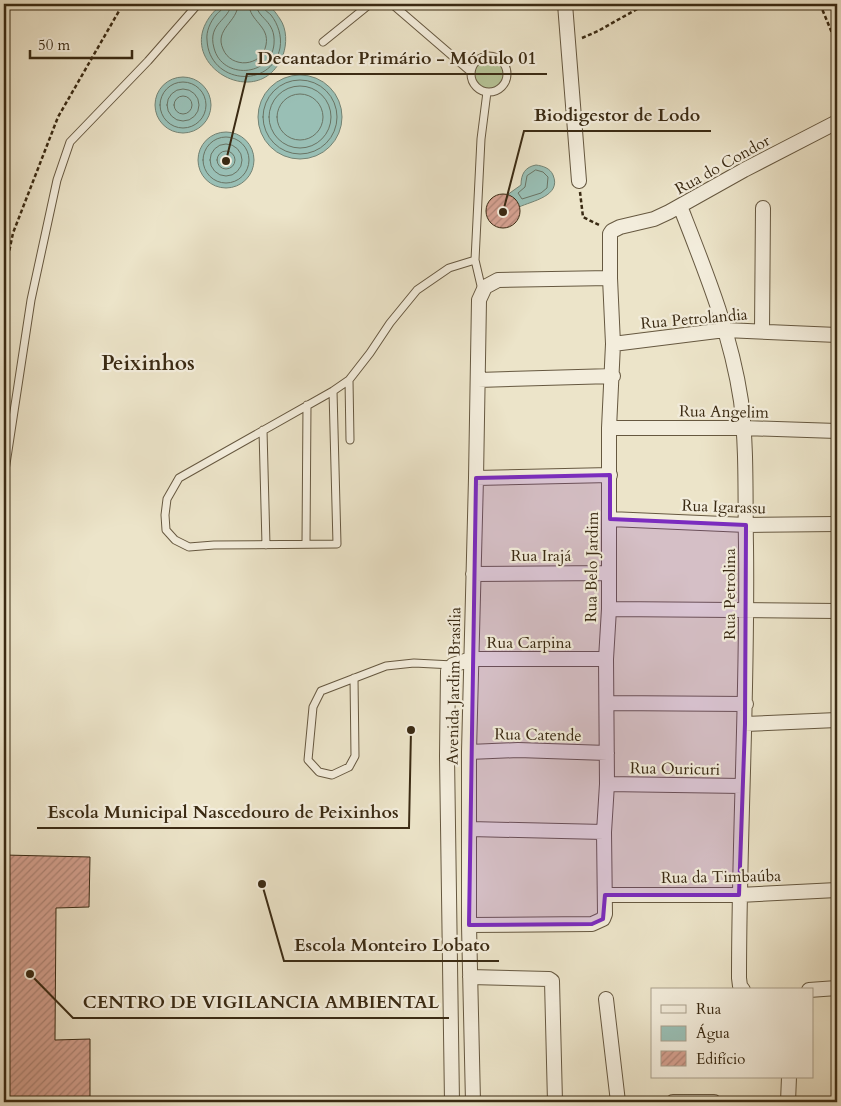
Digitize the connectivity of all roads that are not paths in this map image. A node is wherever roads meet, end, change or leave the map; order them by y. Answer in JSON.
{"nodes":[{"id":1,"x":198,"y":4,"type":"edge"},
{"id":2,"x":370,"y":4,"type":"edge"},
{"id":3,"x":392,"y":4,"type":"edge"},
{"id":4,"x":565,"y":4,"type":"edge"},
{"id":5,"x":323,"y":42,"type":"dead end"},
{"id":6,"x":471,"y":72,"type":"junction"},
{"id":7,"x":487,"y":92,"type":"junction"},
{"id":8,"x":837,"y":122,"type":"edge"},
{"id":9,"x":579,"y":181,"type":"road end"},
{"id":10,"x":680,"y":206,"type":"junction"},
{"id":11,"x":763,"y":208,"type":"dead end"},
{"id":12,"x":616,"y":229,"type":"joint"},
{"id":13,"x":475,"y":260,"type":"junction"},
{"id":14,"x":610,"y":278,"type":"junction"},
{"id":15,"x":482,"y":292,"type":"junction"},
{"id":16,"x":725,"y":330,"type":"junction"},
{"id":17,"x":762,"y":330,"type":"junction"},
{"id":18,"x":837,"y":335,"type":"edge"},
{"id":19,"x":613,"y":344,"type":"junction"},
{"id":20,"x":613,"y":376,"type":"junction"},
{"id":21,"x":349,"y":380,"type":"junction"},
{"id":22,"x":478,"y":380,"type":"junction"},
{"id":23,"x":333,"y":391,"type":"junction"},
{"id":24,"x":307,"y":405,"type":"junction"},
{"id":25,"x":609,"y":428,"type":"junction"},
{"id":26,"x":744,"y":428,"type":"junction"},
{"id":27,"x":262,"y":430,"type":"junction"},
{"id":28,"x":837,"y":431,"type":"edge"},
{"id":29,"x":350,"y":440,"type":"dead end"},
{"id":30,"x":610,"y":476,"type":"junction"},
{"id":31,"x":4,"y":477,"type":"edge"},
{"id":32,"x":476,"y":478,"type":"junction"},
{"id":33,"x":610,"y":519,"type":"junction"},
{"id":34,"x":837,"y":524,"type":"edge"},
{"id":35,"x":746,"y":525,"type":"junction"},
{"id":36,"x":306,"y":544,"type":"junction"},
{"id":37,"x":266,"y":545,"type":"junction"},
{"id":38,"x":609,"y":573,"type":"junction"},
{"id":39,"x":473,"y":574,"type":"junction"},
{"id":40,"x":747,"y":609,"type":"junction"},
{"id":41,"x":609,"y":610,"type":"junction"},
{"id":42,"x":837,"y":611,"type":"edge"},
{"id":43,"x":606,"y":659,"type":"junction"},
{"id":44,"x":471,"y":660,"type":"junction"},
{"id":45,"x":453,"y":665,"type":"junction"},
{"id":46,"x":354,"y":678,"type":"junction"},
{"id":47,"x":608,"y":703,"type":"junction"},
{"id":48,"x":746,"y":704,"type":"junction"},
{"id":49,"x":837,"y":720,"type":"edge"},
{"id":50,"x":745,"y":724,"type":"junction"},
{"id":51,"x":469,"y":752,"type":"junction"},
{"id":52,"x":607,"y":752,"type":"junction"},
{"id":53,"x":607,"y":784,"type":"junction"},
{"id":54,"x":742,"y":786,"type":"junction"},
{"id":55,"x":470,"y":829,"type":"junction"},
{"id":56,"x":604,"y":832,"type":"junction"},
{"id":57,"x":837,"y":890,"type":"edge"},
{"id":58,"x":739,"y":895,"type":"junction"},
{"id":59,"x":605,"y":896,"type":"junction"},
{"id":60,"x":469,"y":925,"type":"junction"},
{"id":61,"x":470,"y":977,"type":"junction"},
{"id":62,"x":742,"y":988,"type":"edge"},
{"id":63,"x":837,"y":988,"type":"edge"},
{"id":64,"x":814,"y":990,"type":"edge"},
{"id":65,"x":606,"y":999,"type":"dead end"},
{"id":66,"x":788,"y":1078,"type":"edge"},
{"id":67,"x":452,"y":1102,"type":"edge"},
{"id":68,"x":473,"y":1102,"type":"edge"},
{"id":69,"x":554,"y":1102,"type":"edge"},
{"id":70,"x":618,"y":1102,"type":"edge"},
{"id":71,"x":673,"y":1102,"type":"edge"},
{"id":72,"x":714,"y":1102,"type":"edge"},
{"id":73,"x":788,"y":1102,"type":"edge"}],
"edges":[{"from":1,"to":31,"type":"lane"},
{"from":2,"to":5,"type":"lane"},
{"from":3,"to":6,"type":"lane"},
{"from":4,"to":9,"type":"street"},
{"from":6,"to":7,"type":"lane"},
{"from":6,"to":7,"type":"lane"},
{"from":7,"to":13,"type":"lane"},
{"from":8,"to":10,"type":"street","name":"Rua do Condor"},
{"from":10,"to":12,"type":"street","name":"Rua do Condor"},
{"from":10,"to":16,"type":"street","name":"Rua Petrolina"},
{"from":11,"to":17,"type":"street"},
{"from":12,"to":14,"type":"street","name":"Rua Belo Jardim"},
{"from":13,"to":15,"type":"lane"},
{"from":13,"to":21,"type":"lane"},
{"from":14,"to":15,"type":"street"},
{"from":14,"to":19,"type":"street","name":"Rua Belo Jardim"},
{"from":15,"to":22,"type":"street","name":"Avenida Jardim Brasília"},
{"from":16,"to":17,"type":"street","name":"Rua Petrolandia"},
{"from":16,"to":19,"type":"street","name":"Rua Petrolandia"},
{"from":16,"to":26,"type":"street","name":"Rua Petrolina"},
{"from":17,"to":18,"type":"street","name":"Rua Petrolandia"},
{"from":19,"to":20,"type":"street","name":"Rua Belo Jardim"},
{"from":20,"to":22,"type":"street"},
{"from":20,"to":25,"type":"street","name":"Rua Belo Jardim"},
{"from":21,"to":23,"type":"lane"},
{"from":21,"to":29,"type":"lane"},
{"from":22,"to":32,"type":"street","name":"Avenida Jardim Brasília"},
{"from":23,"to":24,"type":"lane"},
{"from":23,"to":36,"type":"lane"},
{"from":24,"to":27,"type":"lane"},
{"from":24,"to":36,"type":"lane"},
{"from":25,"to":26,"type":"street","name":"Rua Angelim"},
{"from":25,"to":30,"type":"street","name":"Rua Belo Jardim"},
{"from":26,"to":28,"type":"street","name":"Rua Angelim"},
{"from":26,"to":35,"type":"street","name":"Rua Petrolina"},
{"from":27,"to":37,"type":"lane"},
{"from":27,"to":37,"type":"lane"},
{"from":30,"to":32,"type":"street"},
{"from":30,"to":33,"type":"street","name":"Rua Belo Jardim"},
{"from":32,"to":39,"type":"street","name":"Avenida Jardim Brasília"},
{"from":33,"to":35,"type":"street","name":"Rua Igarassu"},
{"from":33,"to":38,"type":"street","name":"Rua Belo Jardim"},
{"from":34,"to":35,"type":"street","name":"Rua Igarassu"},
{"from":35,"to":40,"type":"street","name":"Rua Petrolina"},
{"from":36,"to":37,"type":"lane"},
{"from":38,"to":39,"type":"street","name":"Rua Irajá"},
{"from":38,"to":41,"type":"street","name":"Rua Belo Jardim"},
{"from":39,"to":44,"type":"street","name":"Avenida Jardim Brasília"},
{"from":40,"to":41,"type":"street"},
{"from":40,"to":42,"type":"street"},
{"from":40,"to":48,"type":"street","name":"Rua Petrolina"},
{"from":41,"to":43,"type":"street","name":"Rua Belo Jardim"},
{"from":43,"to":44,"type":"street","name":"Rua Carpina"},
{"from":43,"to":47,"type":"street","name":"Rua Belo Jardim"},
{"from":44,"to":45,"type":"street","name":"Rua Carpina"},
{"from":44,"to":51,"type":"street","name":"Avenida Jardim Brasília"},
{"from":45,"to":46,"type":"lane"},
{"from":45,"to":67,"type":"street","name":"Avenida Jardim Brasília"},
{"from":46,"to":46,"type":"lane"},
{"from":47,"to":48,"type":"street"},
{"from":47,"to":52,"type":"street","name":"Rua Belo Jardim"},
{"from":48,"to":50,"type":"street","name":"Rua Petrolina"},
{"from":49,"to":50,"type":"street"},
{"from":50,"to":54,"type":"street","name":"Rua Petrolina"},
{"from":51,"to":52,"type":"street","name":"Rua Catende"},
{"from":51,"to":55,"type":"street","name":"Avenida Jardim Brasília"},
{"from":52,"to":53,"type":"street","name":"Rua Belo Jardim"},
{"from":53,"to":54,"type":"street","name":"Rua Ouricuri"},
{"from":53,"to":56,"type":"street","name":"Rua Belo Jardim"},
{"from":54,"to":58,"type":"street","name":"Rua Petrolina"},
{"from":55,"to":56,"type":"street"},
{"from":55,"to":60,"type":"street","name":"Avenida Jardim Brasília"},
{"from":56,"to":59,"type":"street","name":"Rua Belo Jardim"},
{"from":57,"to":58,"type":"street","name":"Rua da Timbaúba"},
{"from":58,"to":59,"type":"street","name":"Rua da Timbaúba"},
{"from":58,"to":62,"type":"street","name":"Rua Petrolina"},
{"from":59,"to":60,"type":"street","name":"Rua Belo Jardim"},
{"from":60,"to":61,"type":"street","name":"Avenida Jardim Brasília"},
{"from":61,"to":68,"type":"street","name":"Avenida Jardim Brasília"},
{"from":61,"to":69,"type":"street"},
{"from":63,"to":64,"type":"street"},
{"from":65,"to":70,"type":"street"},
{"from":66,"to":73,"type":"street"},
{"from":71,"to":72,"type":"street"}]}
